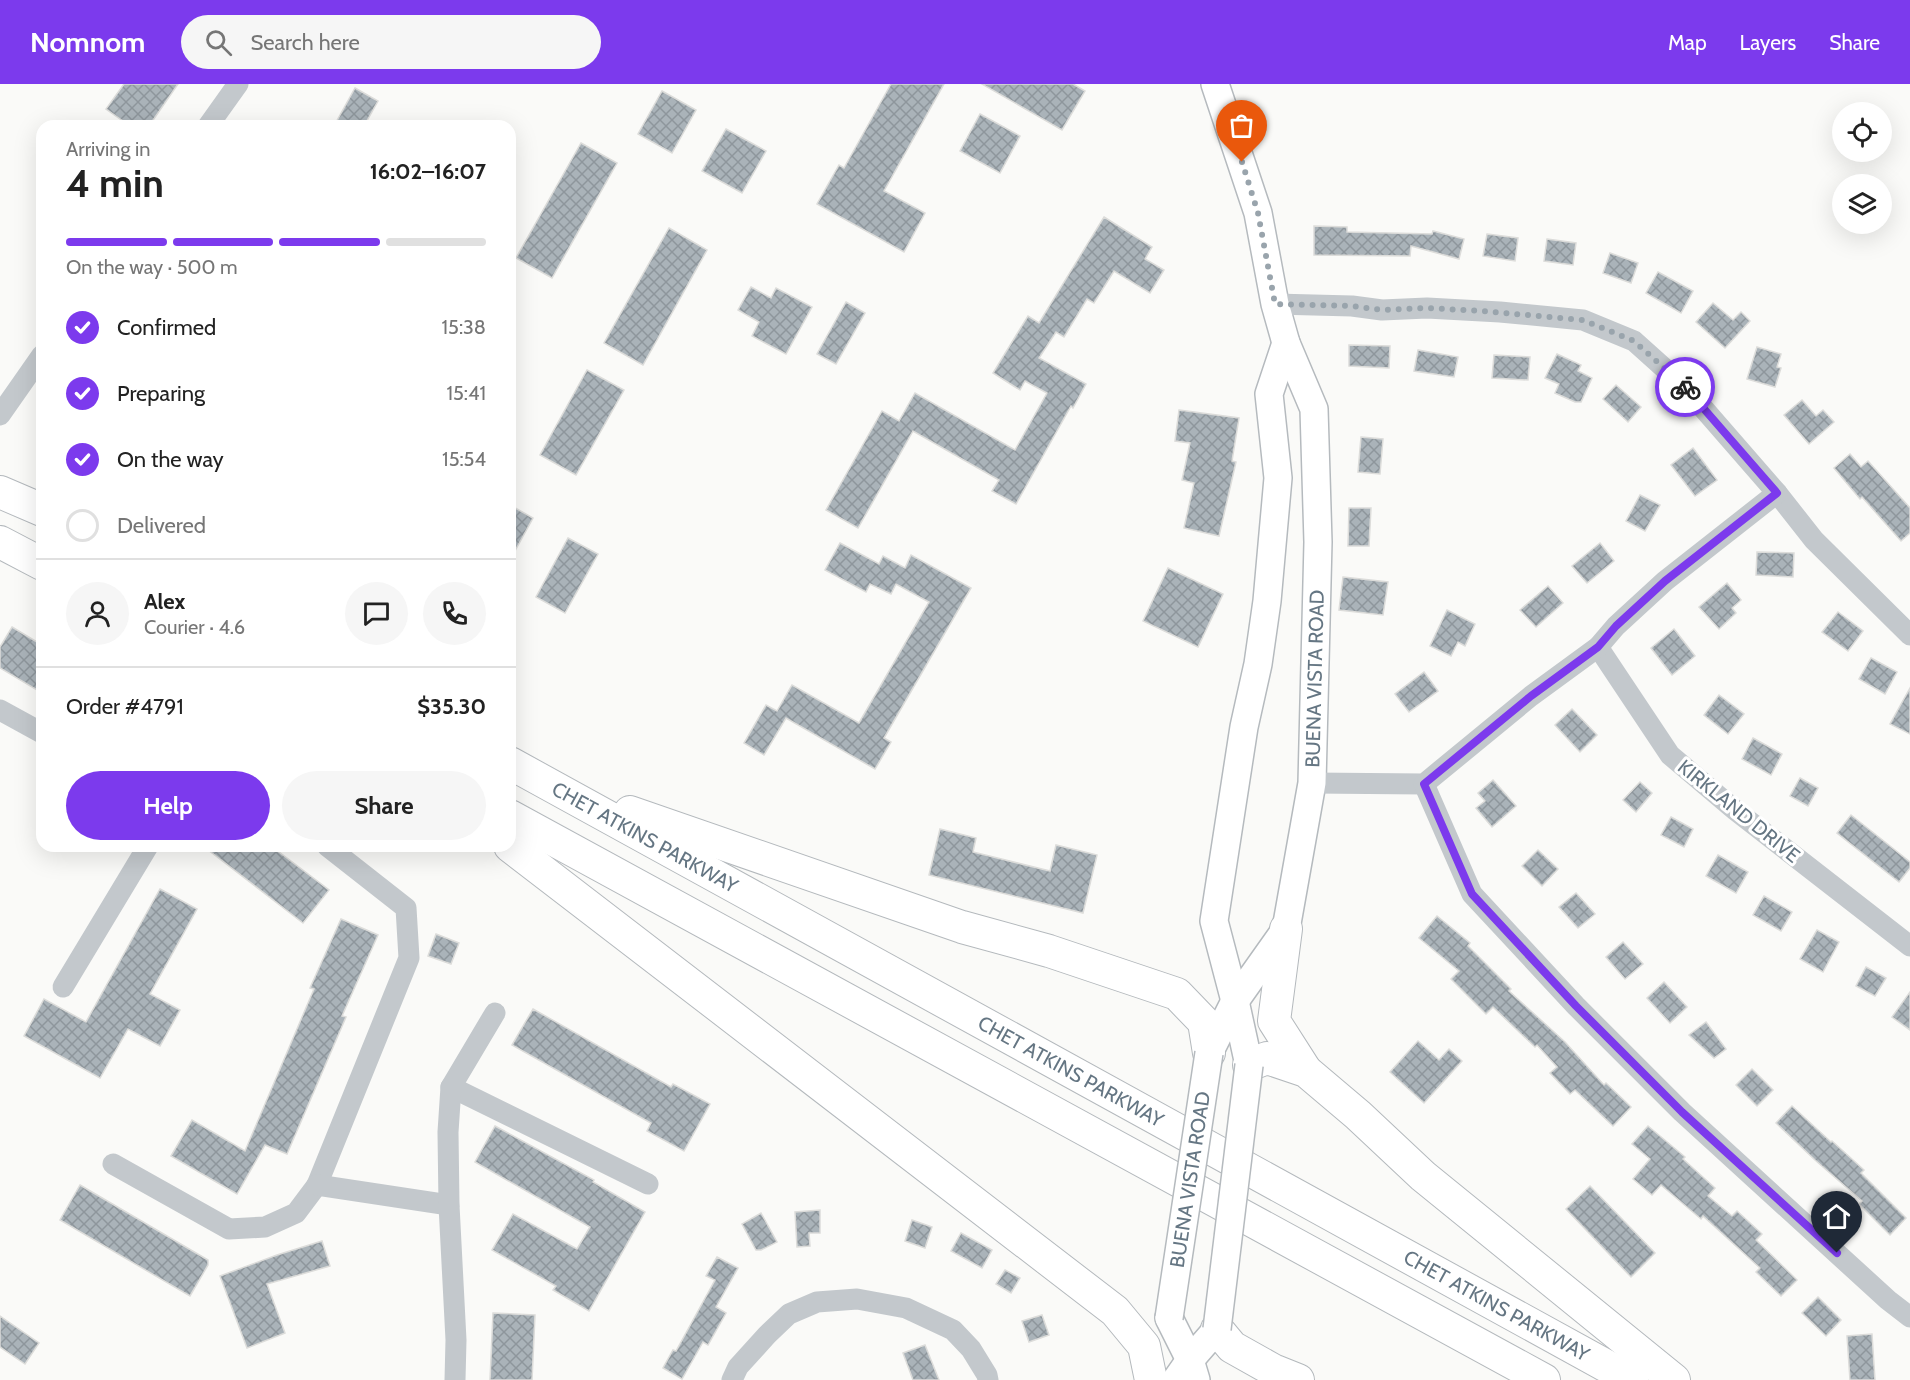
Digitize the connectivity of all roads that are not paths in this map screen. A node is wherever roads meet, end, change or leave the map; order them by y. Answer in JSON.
{"nodes":[{"id":1,"x":238,"y":84,"type":"edge"},
{"id":2,"x":1215,"y":84,"type":"edge"},
{"id":3,"x":212,"y":120,"type":"edge"},
{"id":4,"x":1275,"y":304,"type":"junction"},
{"id":5,"x":1287,"y":343,"type":"junction"},
{"id":6,"x":36,"y":363,"type":"edge"},
{"id":7,"x":3,"y":410,"type":"edge"},
{"id":8,"x":0,"y":492,"type":"edge"},
{"id":9,"x":1777,"y":493,"type":"junction"},
{"id":10,"x":36,"y":507,"type":"edge"},
{"id":11,"x":0,"y":542,"type":"edge"},
{"id":12,"x":36,"y":561,"type":"edge"},
{"id":13,"x":1910,"y":635,"type":"edge"},
{"id":14,"x":1598,"y":647,"type":"junction"},
{"id":15,"x":0,"y":710,"type":"edge"},
{"id":16,"x":36,"y":730,"type":"edge"},
{"id":17,"x":516,"y":757,"type":"edge"},
{"id":18,"x":516,"y":767,"type":"edge"},
{"id":19,"x":1312,"y":783,"type":"junction"},
{"id":20,"x":1424,"y":784,"type":"junction"},
{"id":21,"x":516,"y":819,"type":"edge"},
{"id":22,"x":516,"y":851,"type":"edge"},
{"id":23,"x":144,"y":852,"type":"edge"},
{"id":24,"x":335,"y":852,"type":"edge"},
{"id":25,"x":1286,"y":929,"type":"junction"},
{"id":26,"x":1910,"y":946,"type":"edge"},
{"id":27,"x":63,"y":987,"type":"dead end"},
{"id":28,"x":1235,"y":1001,"type":"junction"},
{"id":29,"x":495,"y":1013,"type":"dead end"},
{"id":30,"x":1209,"y":1053,"type":"junction"},
{"id":31,"x":1249,"y":1065,"type":"junction"},
{"id":32,"x":1306,"y":1071,"type":"junction"},
{"id":33,"x":451,"y":1087,"type":"junction"},
{"id":34,"x":113,"y":1164,"type":"dead end"},
{"id":35,"x":648,"y":1184,"type":"dead end"},
{"id":36,"x":317,"y":1185,"type":"junction"},
{"id":37,"x":449,"y":1205,"type":"junction"},
{"id":38,"x":1910,"y":1317,"type":"edge"},
{"id":39,"x":1218,"y":1329,"type":"junction"},
{"id":40,"x":1187,"y":1374,"type":"edge"},
{"id":41,"x":454,"y":1380,"type":"edge"},
{"id":42,"x":732,"y":1380,"type":"edge"},
{"id":43,"x":988,"y":1380,"type":"edge"},
{"id":44,"x":1150,"y":1380,"type":"edge"},
{"id":45,"x":1298,"y":1380,"type":"edge"},
{"id":46,"x":1544,"y":1380,"type":"edge"},
{"id":47,"x":1632,"y":1380,"type":"edge"},
{"id":48,"x":1674,"y":1380,"type":"edge"}],
"edges":[{"from":1,"to":3,"type":"street"},
{"from":2,"to":4,"type":"main road","name":"BUENA VISTA ROAD"},
{"from":4,"to":5,"type":"main road","name":"BUENA VISTA ROAD"},
{"from":4,"to":9,"type":"street"},
{"from":5,"to":19,"type":"main road","name":"BUENA VISTA ROAD"},
{"from":5,"to":28,"type":"main road"},
{"from":6,"to":7,"type":"street"},
{"from":8,"to":10,"type":"highway"},
{"from":9,"to":13,"type":"street"},
{"from":9,"to":14,"type":"street"},
{"from":11,"to":12,"type":"highway"},
{"from":14,"to":20,"type":"street"},
{"from":14,"to":26,"type":"street","name":"KIRKLAND DRIVE"},
{"from":15,"to":16,"type":"street"},
{"from":17,"to":30,"type":"highway"},
{"from":18,"to":47,"type":"highway","name":"CHET ATKINS PARKWAY"},
{"from":19,"to":20,"type":"street"},
{"from":19,"to":25,"type":"main road","name":"BUENA VISTA ROAD"},
{"from":20,"to":38,"type":"street"},
{"from":21,"to":46,"type":"highway"},
{"from":22,"to":44,"type":"highway"},
{"from":23,"to":27,"type":"street"},
{"from":24,"to":36,"type":"street"},
{"from":25,"to":28,"type":"main road","name":"BUENA VISTA ROAD"},
{"from":25,"to":32,"type":"highway"},
{"from":28,"to":30,"type":"main road","name":"BUENA VISTA ROAD"},
{"from":28,"to":31,"type":"main road"},
{"from":29,"to":33,"type":"street"},
{"from":30,"to":40,"type":"main road","name":"BUENA VISTA ROAD","bridge":true},
{"from":31,"to":32,"type":"highway"},
{"from":31,"to":39,"type":"main road","bridge":true},
{"from":32,"to":48,"type":"highway"},
{"from":33,"to":35,"type":"street"},
{"from":33,"to":37,"type":"street"},
{"from":34,"to":36,"type":"street"},
{"from":36,"to":37,"type":"street"},
{"from":37,"to":41,"type":"street"},
{"from":39,"to":40,"type":"main road","name":"BUENA VISTA ROAD"},
{"from":39,"to":45,"type":"highway"},
{"from":42,"to":43,"type":"street"}]}
